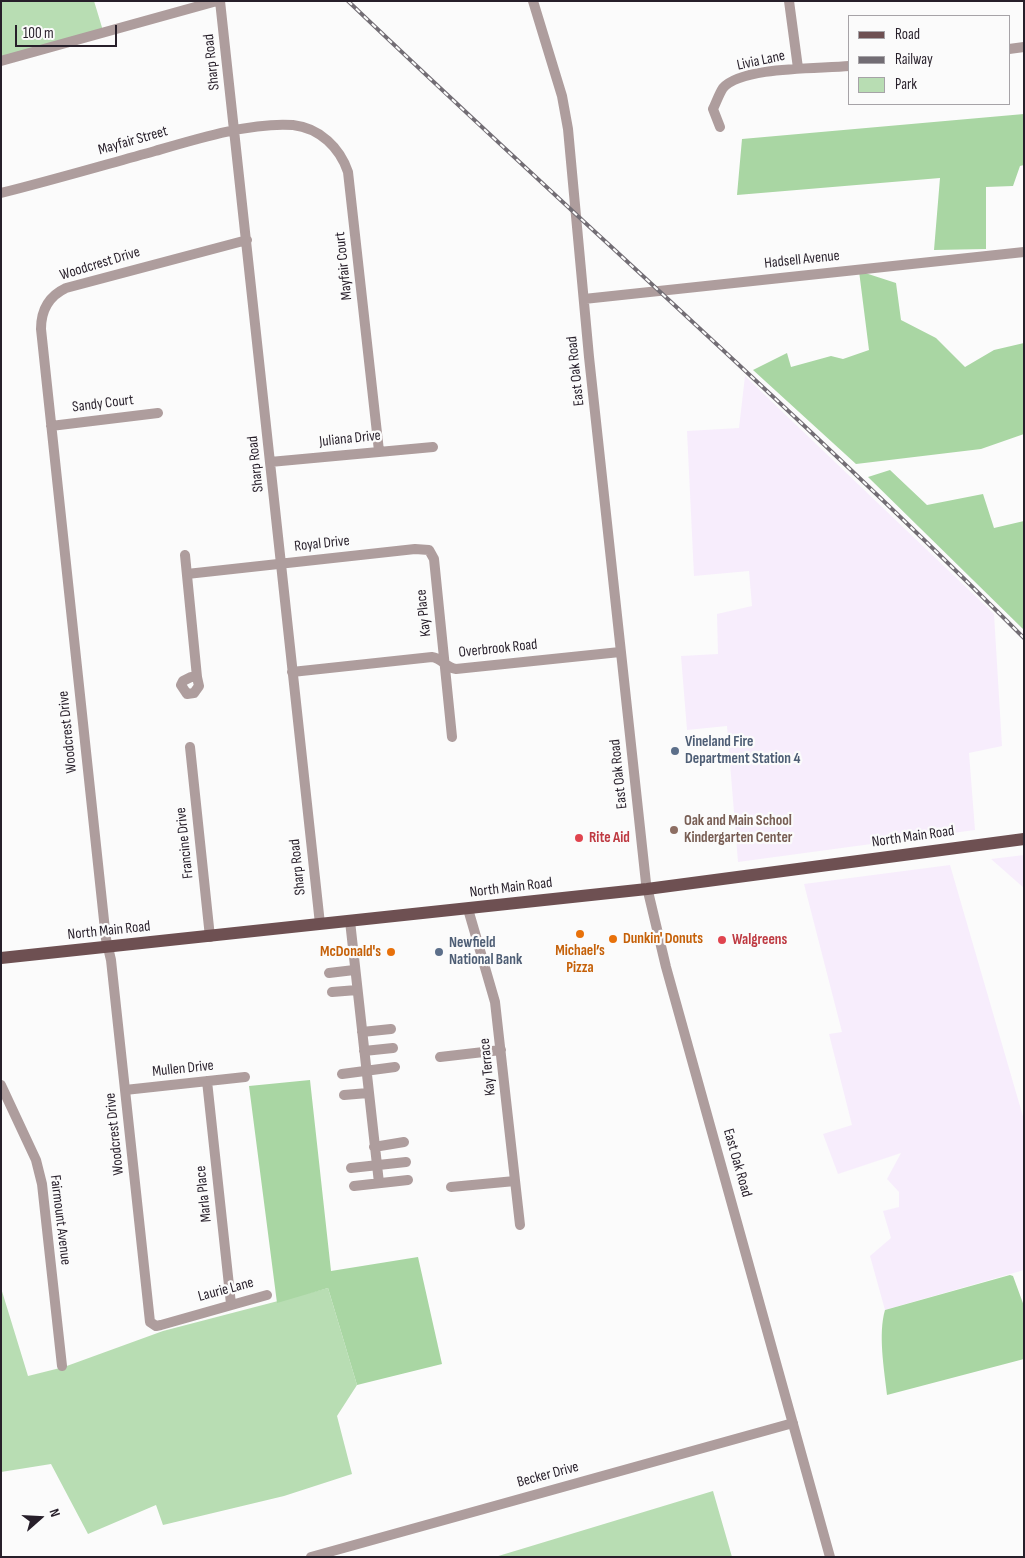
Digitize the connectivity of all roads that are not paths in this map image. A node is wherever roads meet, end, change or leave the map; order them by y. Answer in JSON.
{"nodes":[{"id":1,"x":219,"y":1,"type":"edge"},
{"id":2,"x":533,"y":1,"type":"edge"},
{"id":3,"x":789,"y":1,"type":"edge"},
{"id":4,"x":1024,"y":47,"type":"edge"},
{"id":5,"x":1010,"y":49,"type":"edge"},
{"id":6,"x":1,"y":61,"type":"edge"},
{"id":7,"x":848,"y":66,"type":"edge"},
{"id":8,"x":798,"y":68,"type":"junction"},
{"id":9,"x":275,"y":126,"type":"joint"},
{"id":10,"x":720,"y":127,"type":"dead end"},
{"id":11,"x":235,"y":131,"type":"junction"},
{"id":12,"x":1,"y":193,"type":"edge"},
{"id":13,"x":246,"y":240,"type":"junction"},
{"id":14,"x":1024,"y":252,"type":"edge"},
{"id":15,"x":584,"y":299,"type":"junction"},
{"id":16,"x":158,"y":413,"type":"dead end"},
{"id":17,"x":51,"y":426,"type":"junction"},
{"id":18,"x":433,"y":447,"type":"dead end"},
{"id":19,"x":379,"y":451,"type":"junction"},
{"id":20,"x":270,"y":462,"type":"junction"},
{"id":21,"x":367,"y":554,"type":"joint"},
{"id":22,"x":185,"y":555,"type":"dead end"},
{"id":23,"x":281,"y":564,"type":"junction"},
{"id":24,"x":187,"y":574,"type":"junction"},
{"id":25,"x":620,"y":652,"type":"junction"},
{"id":26,"x":444,"y":663,"type":"junction"},
{"id":27,"x":292,"y":672,"type":"junction"},
{"id":28,"x":198,"y":677,"type":"dead end"},
{"id":29,"x":452,"y":737,"type":"dead end"},
{"id":30,"x":190,"y":747,"type":"dead end"},
{"id":31,"x":1024,"y":839,"type":"edge"},
{"id":32,"x":647,"y":889,"type":"junction"},
{"id":33,"x":468,"y":909,"type":"junction"},
{"id":34,"x":350,"y":921,"type":"junction"},
{"id":35,"x":320,"y":924,"type":"junction"},
{"id":36,"x":210,"y":937,"type":"junction"},
{"id":37,"x":108,"y":947,"type":"junction"},
{"id":38,"x":1,"y":958,"type":"edge"},
{"id":39,"x":354,"y":970,"type":"junction"},
{"id":40,"x":329,"y":973,"type":"dead end"},
{"id":41,"x":357,"y":990,"type":"junction"},
{"id":42,"x":332,"y":992,"type":"dead end"},
{"id":43,"x":391,"y":1029,"type":"dead end"},
{"id":44,"x":362,"y":1032,"type":"junction"},
{"id":45,"x":393,"y":1048,"type":"dead end"},
{"id":46,"x":501,"y":1050,"type":"junction"},
{"id":47,"x":364,"y":1051,"type":"junction"},
{"id":48,"x":440,"y":1056,"type":"dead end"},
{"id":49,"x":395,"y":1067,"type":"dead end"},
{"id":50,"x":366,"y":1072,"type":"junction"},
{"id":51,"x":342,"y":1074,"type":"dead end"},
{"id":52,"x":244,"y":1077,"type":"dead end"},
{"id":53,"x":207,"y":1081,"type":"junction"},
{"id":54,"x":1,"y":1085,"type":"edge"},
{"id":55,"x":125,"y":1090,"type":"junction"},
{"id":56,"x":368,"y":1093,"type":"junction"},
{"id":57,"x":344,"y":1095,"type":"dead end"},
{"id":58,"x":404,"y":1142,"type":"dead end"},
{"id":59,"x":374,"y":1147,"type":"junction"},
{"id":60,"x":406,"y":1162,"type":"dead end"},
{"id":61,"x":376,"y":1164,"type":"junction"},
{"id":62,"x":351,"y":1168,"type":"dead end"},
{"id":63,"x":408,"y":1180,"type":"dead end"},
{"id":64,"x":515,"y":1181,"type":"junction"},
{"id":65,"x":378,"y":1183,"type":"junction"},
{"id":66,"x":354,"y":1186,"type":"dead end"},
{"id":67,"x":451,"y":1187,"type":"dead end"},
{"id":68,"x":520,"y":1225,"type":"dead end"},
{"id":69,"x":267,"y":1295,"type":"dead end"},
{"id":70,"x":232,"y":1304,"type":"junction"},
{"id":71,"x":194,"y":1315,"type":"joint"},
{"id":72,"x":62,"y":1366,"type":"dead end"},
{"id":73,"x":793,"y":1423,"type":"junction"},
{"id":74,"x":312,"y":1557,"type":"edge"},
{"id":75,"x":830,"y":1557,"type":"edge"}],
"edges":[{"from":1,"to":6,"type":"street"},
{"from":1,"to":11,"type":"street","name":"Sharp Road"},
{"from":2,"to":15,"type":"street","name":"East Oak Road"},
{"from":3,"to":8,"type":"street"},
{"from":4,"to":5,"type":"street"},
{"from":7,"to":8,"type":"street","name":"Livia Lane"},
{"from":8,"to":10,"type":"street","name":"Livia Lane"},
{"from":9,"to":11,"type":"street","name":"Mayfair Street"},
{"from":9,"to":19,"type":"street","name":"Mayfair Court"},
{"from":11,"to":12,"type":"street","name":"Mayfair Street"},
{"from":11,"to":13,"type":"street","name":"Sharp Road"},
{"from":13,"to":17,"type":"street","name":"Woodcrest Drive"},
{"from":13,"to":20,"type":"street","name":"Sharp Road"},
{"from":14,"to":15,"type":"street","name":"Hadsell Avenue"},
{"from":15,"to":25,"type":"street","name":"East Oak Road"},
{"from":16,"to":17,"type":"street","name":"Sandy Court"},
{"from":17,"to":37,"type":"street","name":"Woodcrest Drive"},
{"from":18,"to":19,"type":"street","name":"Juliana Drive"},
{"from":19,"to":20,"type":"street","name":"Juliana Drive"},
{"from":20,"to":23,"type":"street","name":"Sharp Road"},
{"from":21,"to":23,"type":"street","name":"Royal Drive"},
{"from":21,"to":26,"type":"street","name":"Kay Place"},
{"from":22,"to":24,"type":"street"},
{"from":23,"to":24,"type":"street","name":"Royal Drive"},
{"from":23,"to":27,"type":"street","name":"Sharp Road"},
{"from":24,"to":28,"type":"street"},
{"from":25,"to":26,"type":"street","name":"Overbrook Road"},
{"from":25,"to":32,"type":"street","name":"East Oak Road"},
{"from":26,"to":27,"type":"street","name":"Overbrook Road"},
{"from":26,"to":29,"type":"street","name":"Kay Place"},
{"from":27,"to":35,"type":"street","name":"Sharp Road"},
{"from":30,"to":36,"type":"street","name":"Francine Drive"},
{"from":31,"to":32,"type":"main road","name":"North Main Road"},
{"from":32,"to":33,"type":"main road","name":"North Main Road"},
{"from":32,"to":73,"type":"street","name":"East Oak Road"},
{"from":33,"to":34,"type":"main road","name":"North Main Road"},
{"from":33,"to":46,"type":"street","name":"Kay Terrace"},
{"from":34,"to":35,"type":"main road","name":"North Main Road"},
{"from":34,"to":39,"type":"street"},
{"from":35,"to":36,"type":"main road","name":"North Main Road"},
{"from":36,"to":37,"type":"main road","name":"North Main Road"},
{"from":37,"to":38,"type":"main road","name":"North Main Road"},
{"from":37,"to":55,"type":"street","name":"Woodcrest Drive"},
{"from":39,"to":40,"type":"street"},
{"from":39,"to":41,"type":"street"},
{"from":41,"to":42,"type":"street"},
{"from":41,"to":44,"type":"street"},
{"from":43,"to":44,"type":"street"},
{"from":44,"to":47,"type":"street"},
{"from":45,"to":47,"type":"street"},
{"from":46,"to":48,"type":"street"},
{"from":46,"to":64,"type":"street","name":"Kay Terrace"},
{"from":47,"to":50,"type":"street"},
{"from":49,"to":50,"type":"street"},
{"from":50,"to":51,"type":"street"},
{"from":50,"to":56,"type":"street"},
{"from":52,"to":53,"type":"street","name":"Mullen Drive"},
{"from":53,"to":55,"type":"street","name":"Mullen Drive"},
{"from":53,"to":70,"type":"street","name":"Marla Place"},
{"from":54,"to":72,"type":"street","name":"Fairmount Avenue"},
{"from":55,"to":71,"type":"street","name":"Woodcrest Drive"},
{"from":56,"to":57,"type":"street"},
{"from":56,"to":59,"type":"street"},
{"from":58,"to":59,"type":"street"},
{"from":59,"to":61,"type":"street"},
{"from":60,"to":61,"type":"street"},
{"from":61,"to":62,"type":"street"},
{"from":61,"to":65,"type":"street"},
{"from":63,"to":65,"type":"street"},
{"from":64,"to":67,"type":"street"},
{"from":64,"to":68,"type":"street","name":"Kay Terrace"},
{"from":65,"to":66,"type":"street"},
{"from":69,"to":70,"type":"street","name":"Laurie Lane"},
{"from":70,"to":71,"type":"street","name":"Laurie Lane"},
{"from":73,"to":74,"type":"street","name":"Becker Drive"},
{"from":73,"to":75,"type":"street","name":"East Oak Road"}]}
